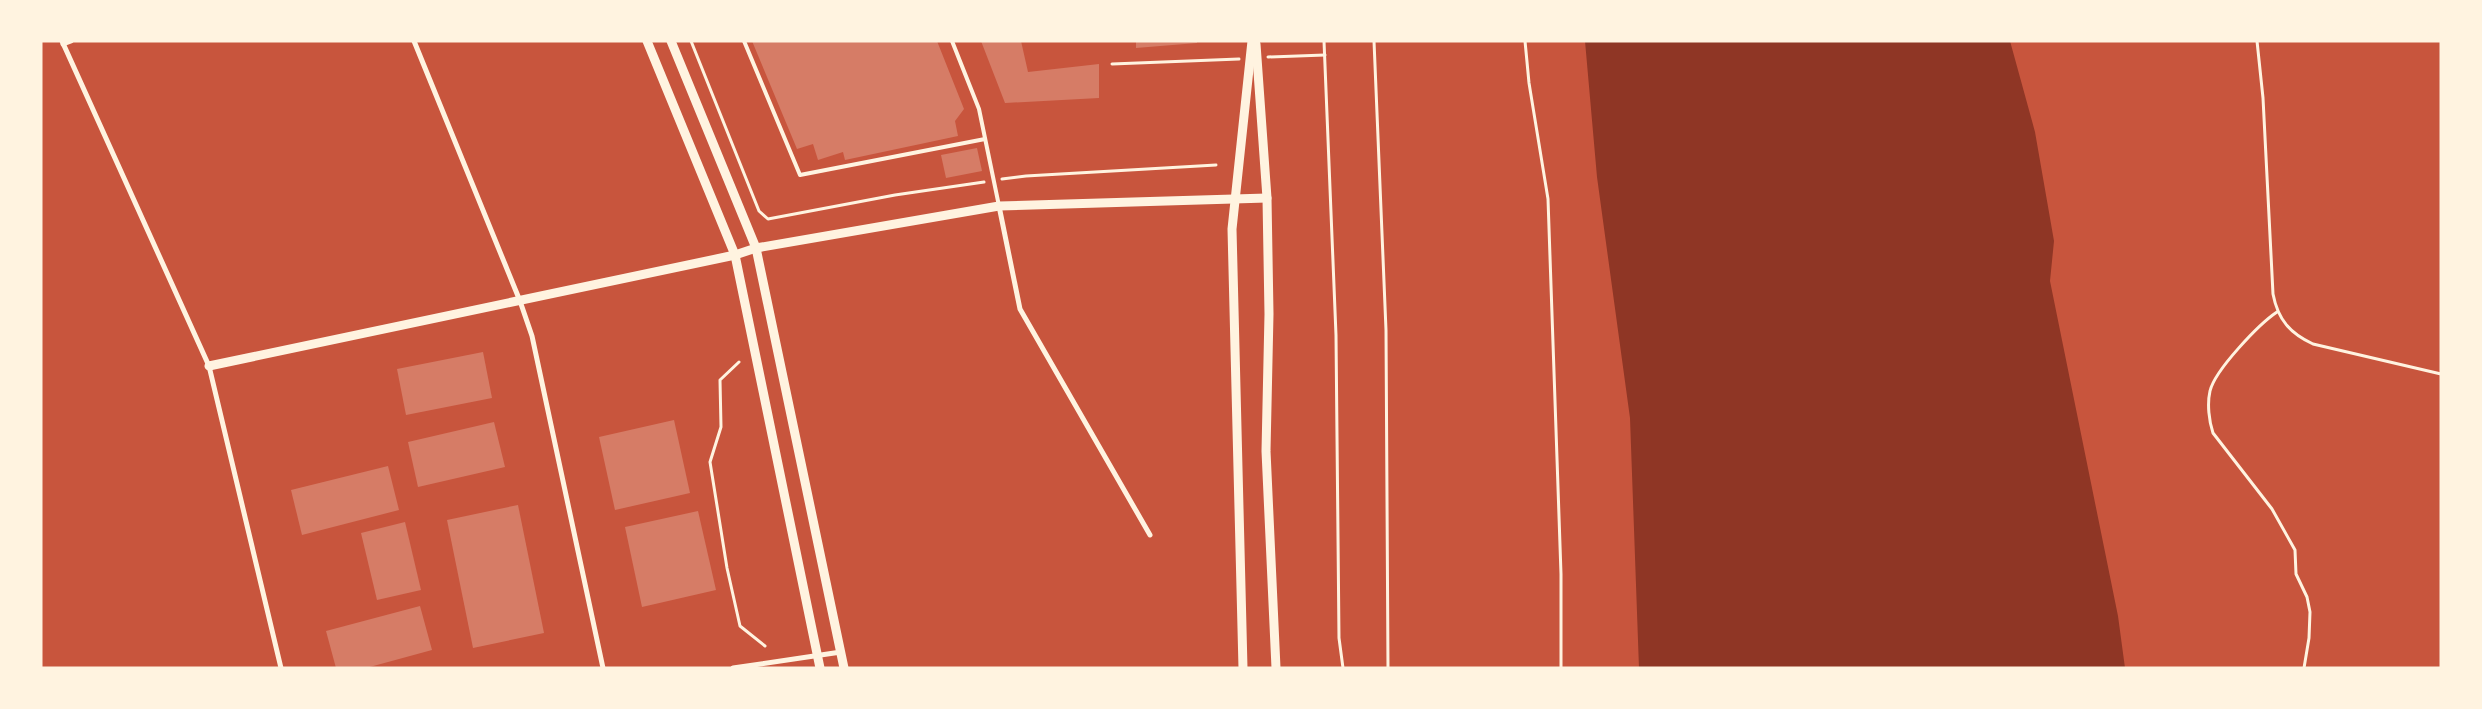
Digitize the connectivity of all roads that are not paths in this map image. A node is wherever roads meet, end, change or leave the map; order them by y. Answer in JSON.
{"nodes":[{"id":1,"x":71,"y":41,"type":"edge"},
{"id":2,"x":414,"y":41,"type":"edge"},
{"id":3,"x":647,"y":41,"type":"edge"},
{"id":4,"x":671,"y":41,"type":"edge"},
{"id":5,"x":744,"y":41,"type":"edge"},
{"id":6,"x":952,"y":41,"type":"edge"},
{"id":7,"x":1252,"y":41,"type":"edge"},
{"id":8,"x":1256,"y":41,"type":"edge"},
{"id":9,"x":63,"y":43,"type":"edge"},
{"id":10,"x":985,"y":139,"type":"junction"},
{"id":11,"x":1236,"y":197,"type":"junction"},
{"id":12,"x":1267,"y":198,"type":"junction"},
{"id":13,"x":999,"y":206,"type":"junction"},
{"id":14,"x":756,"y":248,"type":"junction"},
{"id":15,"x":735,"y":255,"type":"junction"},
{"id":16,"x":520,"y":301,"type":"junction"},
{"id":17,"x":209,"y":366,"type":"junction"},
{"id":18,"x":1150,"y":535,"type":"dead end"},
{"id":19,"x":841,"y":652,"type":"junction"},
{"id":20,"x":818,"y":656,"type":"junction"},
{"id":21,"x":281,"y":668,"type":"edge"},
{"id":22,"x":603,"y":668,"type":"edge"},
{"id":23,"x":734,"y":668,"type":"edge"},
{"id":24,"x":820,"y":668,"type":"edge"},
{"id":25,"x":844,"y":668,"type":"edge"},
{"id":26,"x":1243,"y":668,"type":"edge"},
{"id":27,"x":1276,"y":668,"type":"edge"}],
"edges":[{"from":1,"to":9,"type":"street"},
{"from":2,"to":16,"type":"street"},
{"from":3,"to":15,"type":"street"},
{"from":4,"to":14,"type":"street"},
{"from":5,"to":10,"type":"lane"},
{"from":6,"to":10,"type":"lane"},
{"from":7,"to":11,"type":"street"},
{"from":8,"to":12,"type":"street"},
{"from":9,"to":17,"type":"street"},
{"from":10,"to":13,"type":"lane"},
{"from":11,"to":12,"type":"street"},
{"from":11,"to":13,"type":"street"},
{"from":11,"to":26,"type":"street"},
{"from":12,"to":27,"type":"street"},
{"from":13,"to":14,"type":"street"},
{"from":13,"to":18,"type":"street"},
{"from":14,"to":15,"type":"street"},
{"from":14,"to":19,"type":"street"},
{"from":15,"to":16,"type":"street"},
{"from":15,"to":20,"type":"street"},
{"from":16,"to":17,"type":"street"},
{"from":16,"to":22,"type":"street"},
{"from":17,"to":21,"type":"street"},
{"from":19,"to":20,"type":"street"},
{"from":19,"to":25,"type":"street"},
{"from":20,"to":23,"type":"street"},
{"from":20,"to":24,"type":"street"}]}
